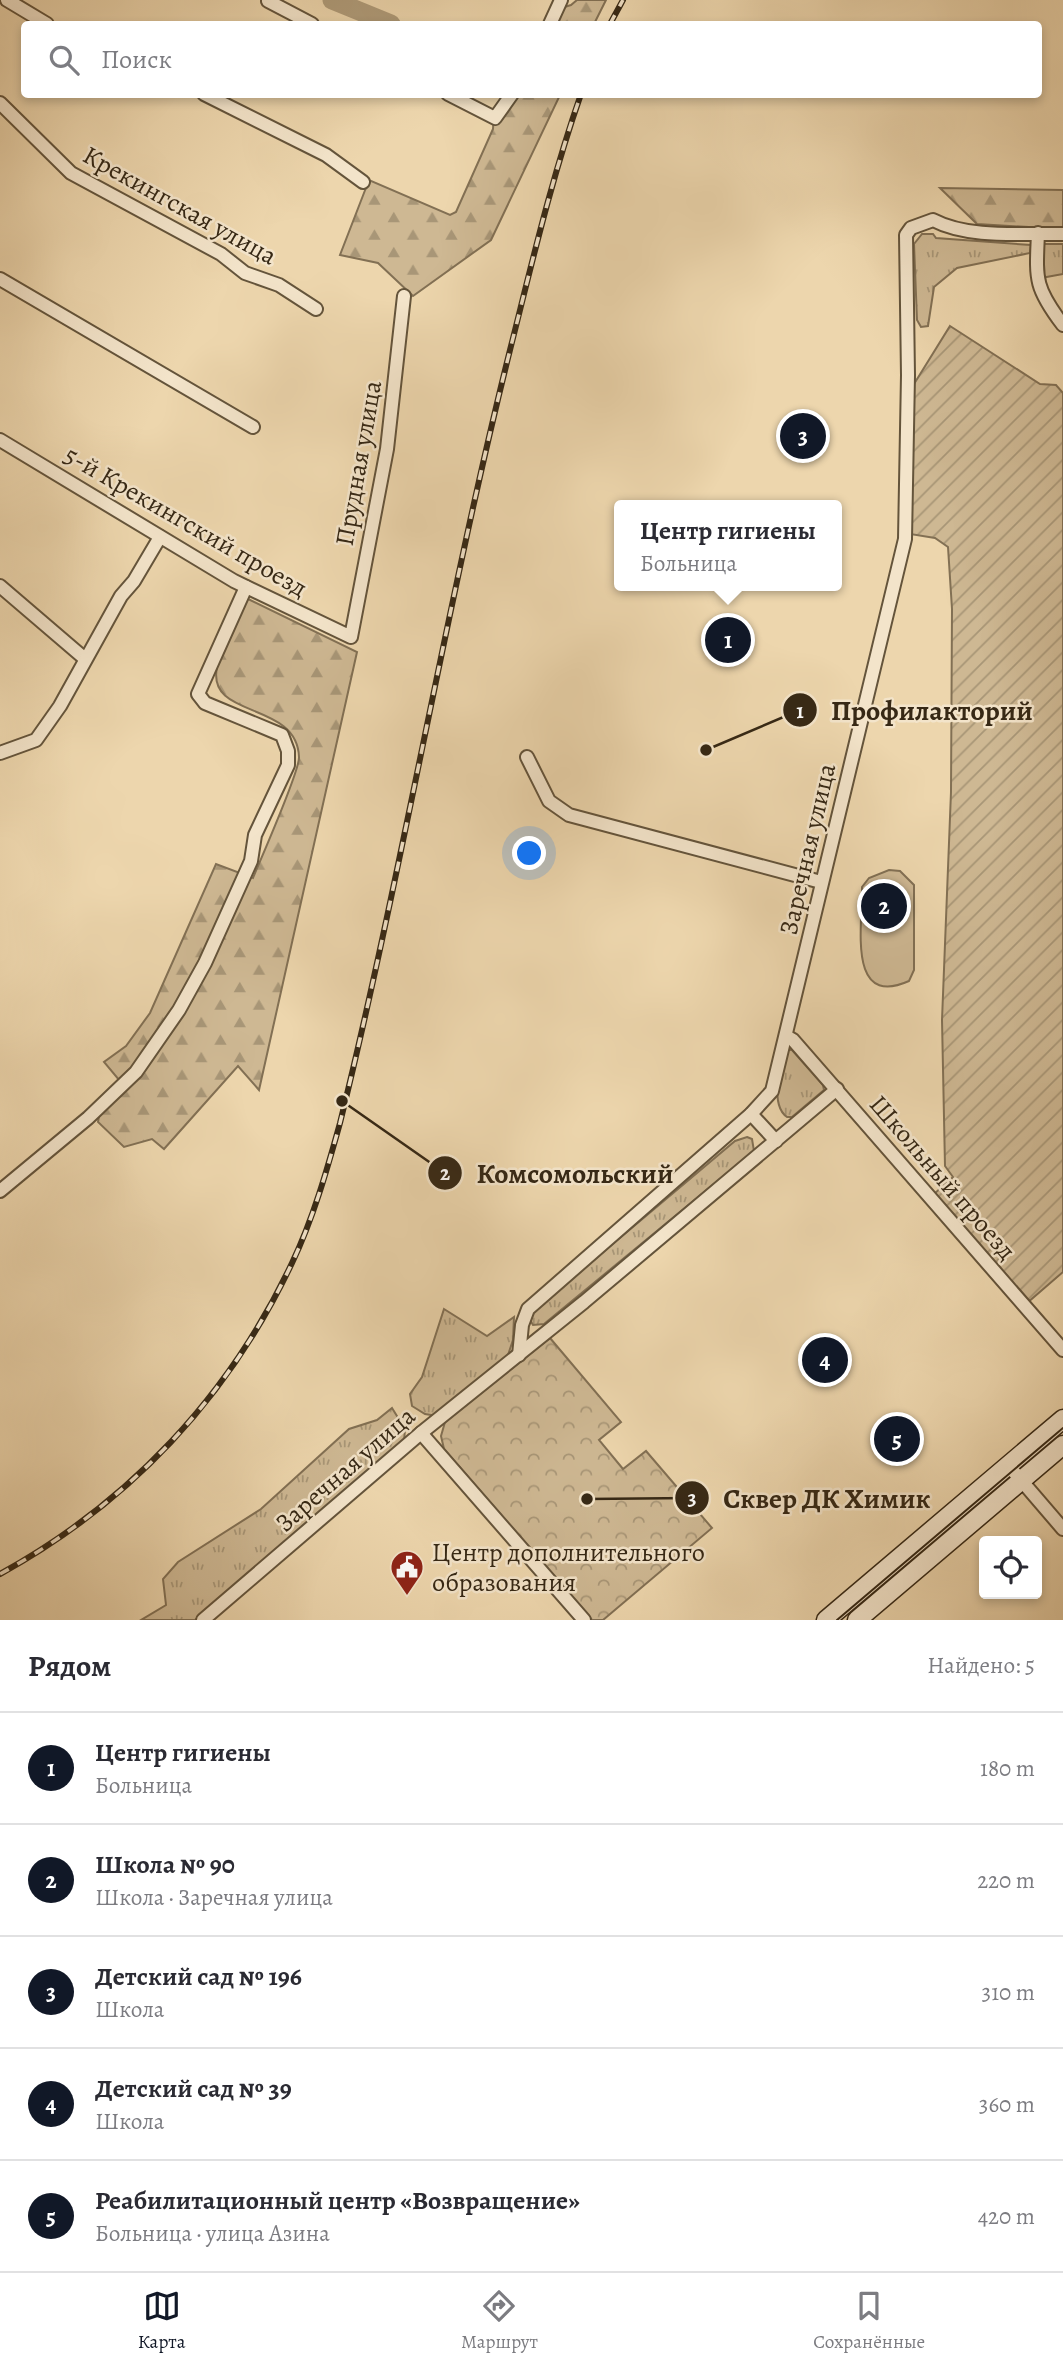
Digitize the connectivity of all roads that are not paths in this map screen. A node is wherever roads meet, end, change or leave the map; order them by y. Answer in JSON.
{"nodes":[{"id":1,"x":7,"y":0,"type":"edge"},
{"id":2,"x":561,"y":0,"type":"edge"},
{"id":3,"x":268,"y":1,"type":"edge"},
{"id":4,"x":42,"y":21,"type":"edge"},
{"id":5,"x":306,"y":21,"type":"edge"},
{"id":6,"x":551,"y":21,"type":"edge"},
{"id":7,"x":212,"y":98,"type":"edge"},
{"id":8,"x":456,"y":98,"type":"edge"},
{"id":9,"x":510,"y":98,"type":"edge"},
{"id":10,"x":0,"y":103,"type":"edge"},
{"id":11,"x":363,"y":182,"type":"dead end"},
{"id":12,"x":1038,"y":233,"type":"junction"},
{"id":13,"x":1063,"y":234,"type":"edge"},
{"id":14,"x":0,"y":279,"type":"edge"},
{"id":15,"x":404,"y":296,"type":"dead end"},
{"id":16,"x":316,"y":309,"type":"dead end"},
{"id":17,"x":1063,"y":325,"type":"edge"},
{"id":18,"x":253,"y":427,"type":"dead end"},
{"id":19,"x":0,"y":440,"type":"edge"},
{"id":20,"x":160,"y":537,"type":"junction"},
{"id":21,"x":0,"y":586,"type":"edge"},
{"id":22,"x":246,"y":587,"type":"junction"},
{"id":23,"x":351,"y":638,"type":"joint"},
{"id":24,"x":84,"y":658,"type":"junction"},
{"id":25,"x":4,"y":752,"type":"edge"},
{"id":26,"x":527,"y":757,"type":"dead end"},
{"id":27,"x":821,"y":882,"type":"junction"},
{"id":28,"x":786,"y":1036,"type":"junction"},
{"id":29,"x":837,"y":1089,"type":"junction"},
{"id":30,"x":751,"y":1114,"type":"junction"},
{"id":31,"x":776,"y":1141,"type":"junction"},
{"id":32,"x":0,"y":1191,"type":"edge"},
{"id":33,"x":1063,"y":1350,"type":"edge"},
{"id":34,"x":519,"y":1355,"type":"junction"},
{"id":35,"x":1063,"y":1419,"type":"edge"},
{"id":36,"x":421,"y":1433,"type":"junction"},
{"id":37,"x":1063,"y":1444,"type":"edge"},
{"id":38,"x":1009,"y":1465,"type":"junction"},
{"id":39,"x":1022,"y":1480,"type":"junction"},
{"id":40,"x":1063,"y":1529,"type":"edge"},
{"id":41,"x":203,"y":1620,"type":"edge"},
{"id":42,"x":584,"y":1620,"type":"edge"},
{"id":43,"x":826,"y":1620,"type":"edge"},
{"id":44,"x":857,"y":1620,"type":"edge"}],
"edges":[{"from":1,"to":4,"type":"street"},
{"from":2,"to":6,"type":"street"},
{"from":3,"to":5,"type":"street"},
{"from":7,"to":11,"type":"street"},
{"from":8,"to":9,"type":"street"},
{"from":10,"to":16,"type":"street","name":"Крекингская улица"},
{"from":12,"to":13,"type":"street"},
{"from":12,"to":17,"type":"street"},
{"from":12,"to":27,"type":"street","name":"Заречная улица"},
{"from":14,"to":18,"type":"street"},
{"from":15,"to":23,"type":"street","name":"Прудная улица"},
{"from":19,"to":20,"type":"street","name":"5-й Крекингский проезд"},
{"from":20,"to":22,"type":"street","name":"5-й Крекингский проезд"},
{"from":20,"to":24,"type":"street"},
{"from":21,"to":24,"type":"street"},
{"from":22,"to":23,"type":"street","name":"5-й Крекингский проезд"},
{"from":22,"to":32,"type":"street"},
{"from":24,"to":25,"type":"street"},
{"from":26,"to":27,"type":"street"},
{"from":27,"to":28,"type":"street","name":"Заречная улица"},
{"from":28,"to":29,"type":"street","name":"Школьный проезд"},
{"from":28,"to":30,"type":"street","name":"Заречная улица"},
{"from":29,"to":31,"type":"street","name":"Заречная улица"},
{"from":29,"to":33,"type":"street","name":"Школьный проезд"},
{"from":30,"to":31,"type":"street"},
{"from":30,"to":34,"type":"street","name":"Заречная улица"},
{"from":31,"to":34,"type":"street","name":"Заречная улица"},
{"from":34,"to":36,"type":"street","name":"Заречная улица"},
{"from":35,"to":38,"type":"main road"},
{"from":36,"to":41,"type":"street","name":"Заречная улица"},
{"from":36,"to":42,"type":"street"},
{"from":37,"to":39,"type":"main road"},
{"from":38,"to":39,"type":"street"},
{"from":38,"to":43,"type":"main road"},
{"from":39,"to":40,"type":"street"},
{"from":39,"to":44,"type":"main road"}]}
